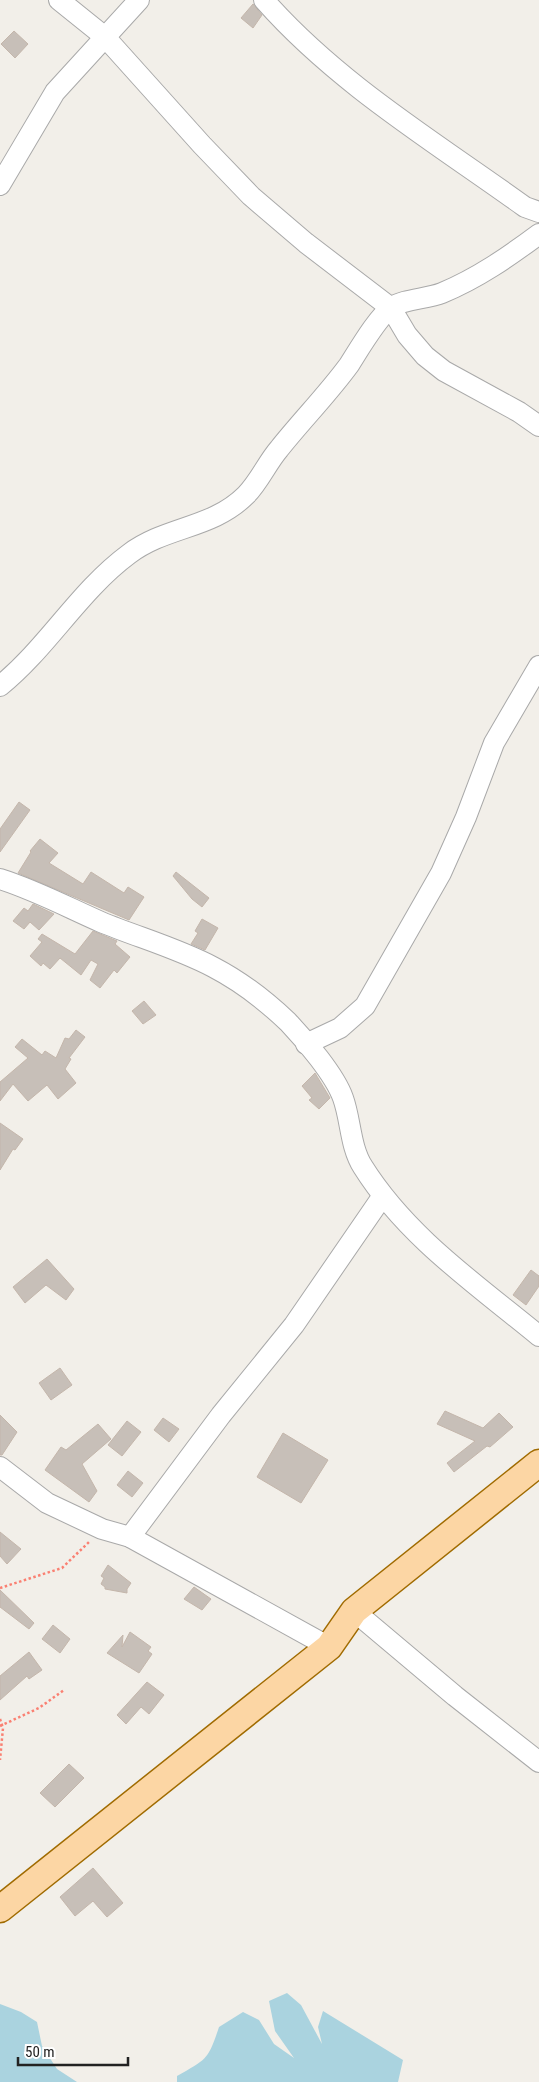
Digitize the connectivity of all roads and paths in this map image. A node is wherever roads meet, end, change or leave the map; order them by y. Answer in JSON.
{"nodes":[{"id":1,"x":59,"y":0,"type":"edge"},
{"id":2,"x":138,"y":0,"type":"edge"},
{"id":3,"x":264,"y":0,"type":"edge"},
{"id":4,"x":105,"y":37,"type":"junction"},
{"id":5,"x":0,"y":185,"type":"edge"},
{"id":6,"x":539,"y":212,"type":"edge"},
{"id":7,"x":539,"y":234,"type":"edge"},
{"id":8,"x":391,"y":308,"type":"junction"},
{"id":9,"x":539,"y":426,"type":"edge"},
{"id":10,"x":539,"y":666,"type":"edge"},
{"id":11,"x":0,"y":686,"type":"edge"},
{"id":12,"x":0,"y":879,"type":"edge"},
{"id":13,"x":306,"y":1044,"type":"junction"},
{"id":14,"x":382,"y":1197,"type":"junction"},
{"id":15,"x":539,"y":1336,"type":"edge"},
{"id":16,"x":539,"y":1464,"type":"edge"},
{"id":17,"x":0,"y":1468,"type":"edge"},
{"id":18,"x":102,"y":1529,"type":"junction"},
{"id":19,"x":130,"y":1537,"type":"junction"},
{"id":20,"x":0,"y":1588,"type":"edge"},
{"id":21,"x":354,"y":1611,"type":"junction"},
{"id":22,"x":328,"y":1648,"type":"junction"},
{"id":23,"x":64,"y":1690,"type":"dead end"},
{"id":24,"x":0,"y":1719,"type":"edge"},
{"id":25,"x":0,"y":1726,"type":"edge"},
{"id":26,"x":0,"y":1760,"type":"edge"},
{"id":27,"x":539,"y":1762,"type":"edge"},
{"id":28,"x":0,"y":1909,"type":"edge"}],
"edges":[{"from":1,"to":4,"type":"street"},
{"from":2,"to":4,"type":"street"},
{"from":3,"to":6,"type":"street"},
{"from":4,"to":5,"type":"street"},
{"from":4,"to":8,"type":"street"},
{"from":7,"to":8,"type":"street"},
{"from":8,"to":9,"type":"street"},
{"from":8,"to":11,"type":"street"},
{"from":10,"to":13,"type":"street"},
{"from":12,"to":13,"type":"street"},
{"from":13,"to":14,"type":"street"},
{"from":14,"to":15,"type":"street"},
{"from":14,"to":19,"type":"street"},
{"from":16,"to":21,"type":"main road"},
{"from":17,"to":18,"type":"street"},
{"from":18,"to":19,"type":"street"},
{"from":18,"to":20,"type":"path"},
{"from":19,"to":22,"type":"street"},
{"from":21,"to":22,"type":"main road"},
{"from":21,"to":27,"type":"street"},
{"from":22,"to":28,"type":"main road"},
{"from":23,"to":25,"type":"path"},
{"from":24,"to":26,"type":"path"}]}
